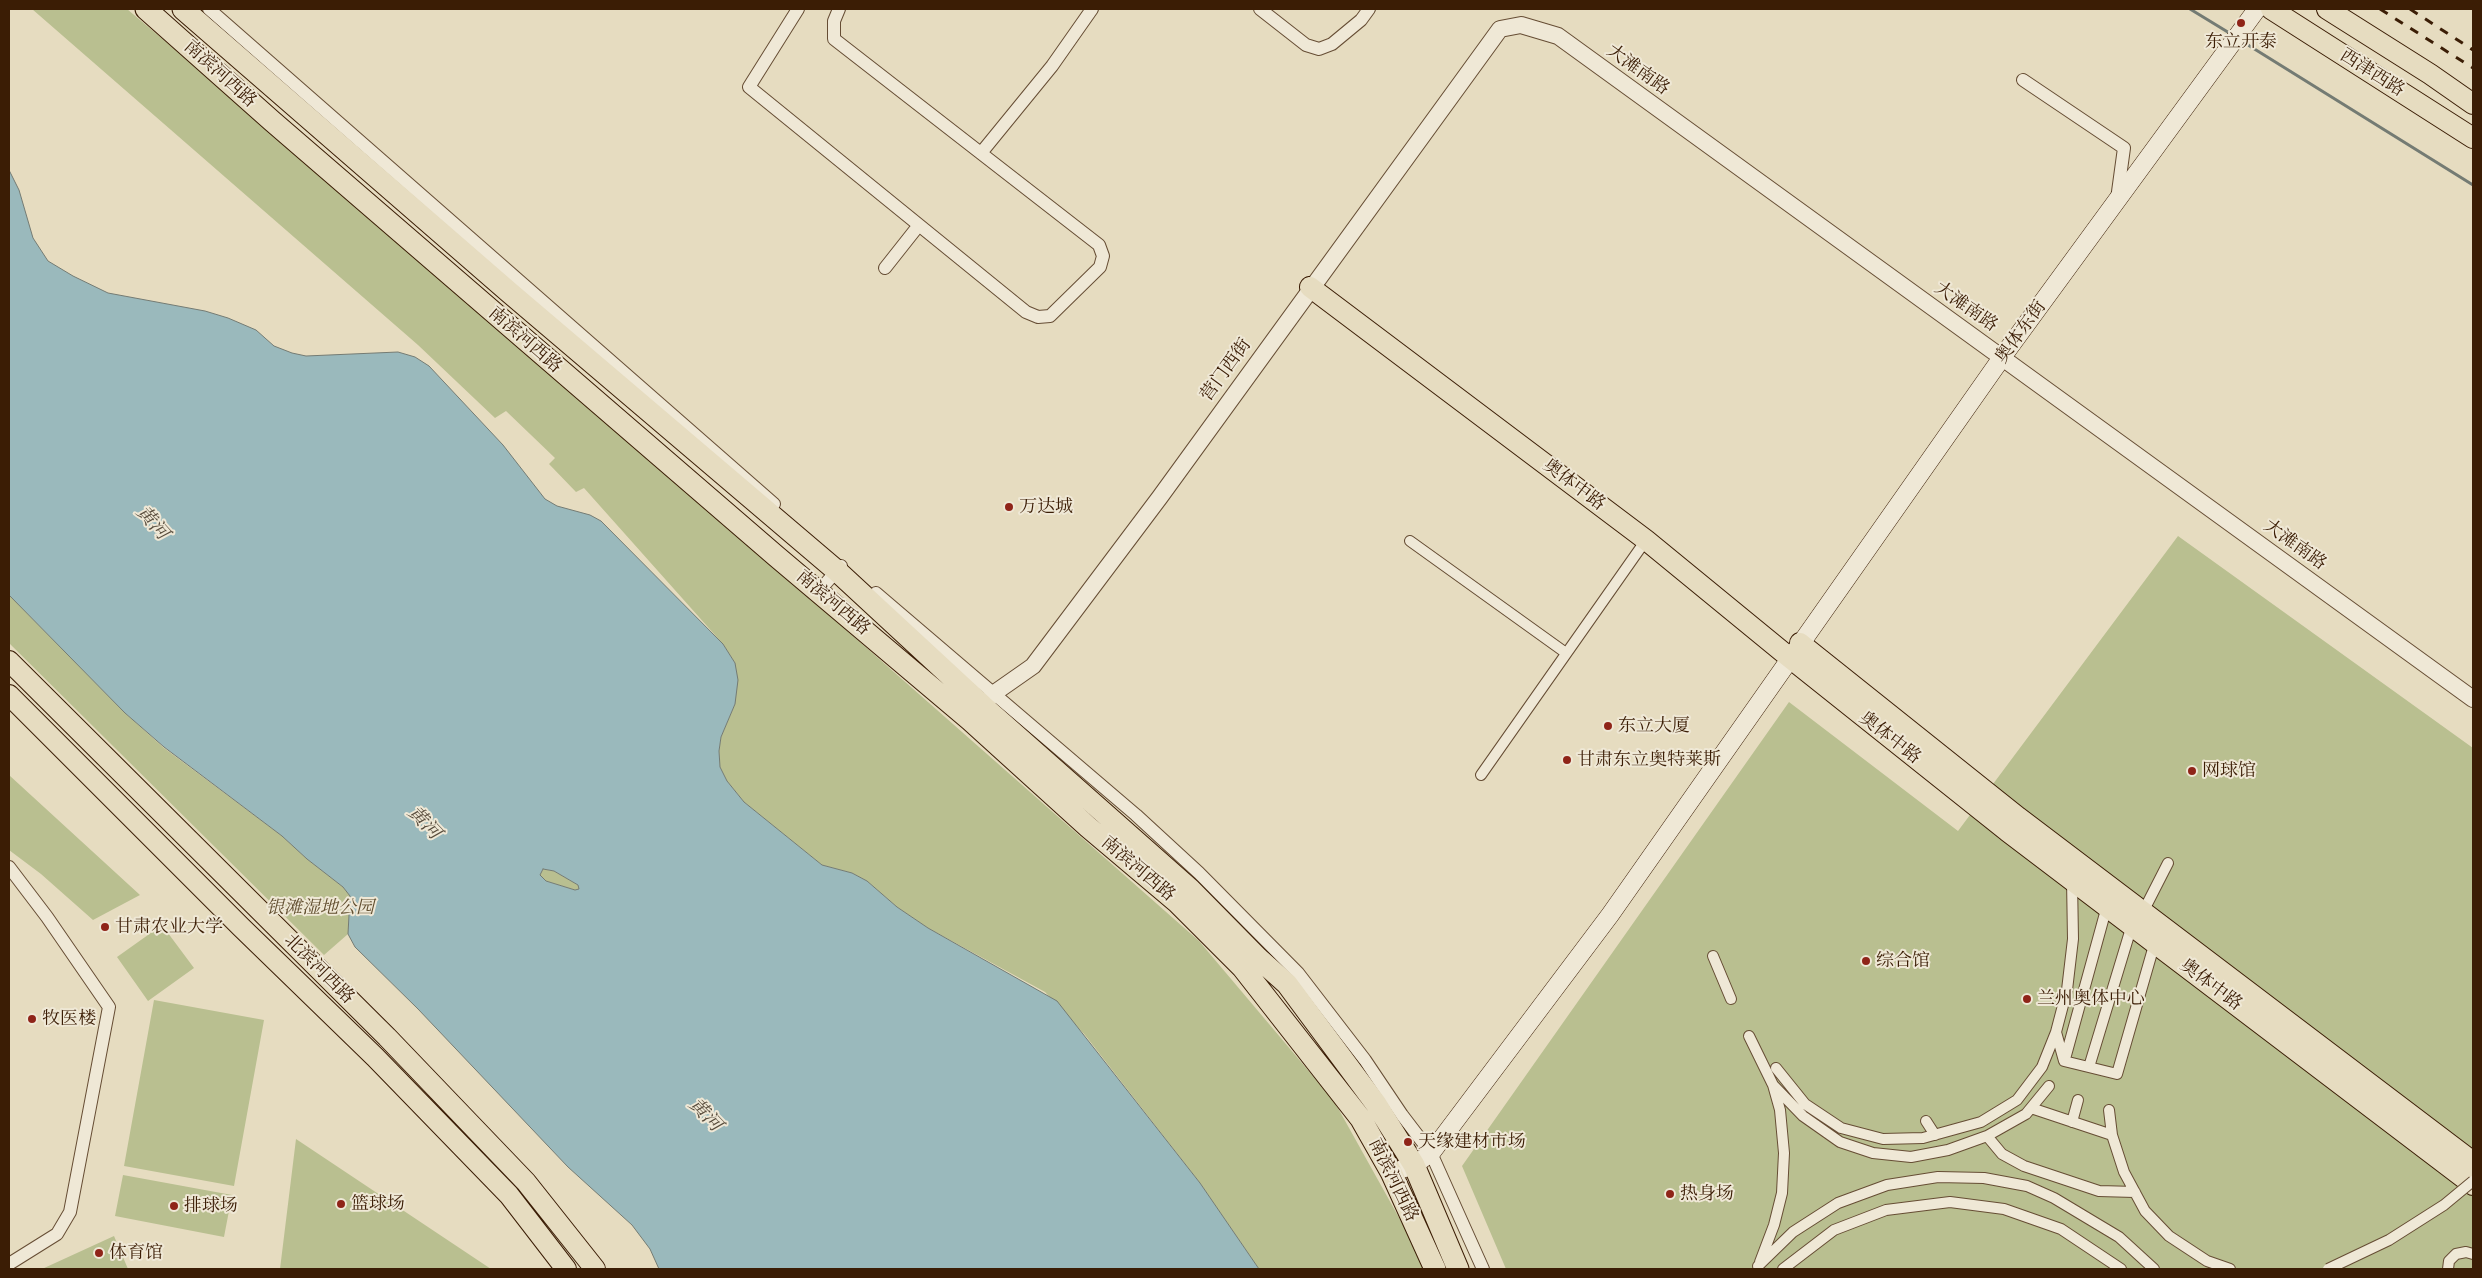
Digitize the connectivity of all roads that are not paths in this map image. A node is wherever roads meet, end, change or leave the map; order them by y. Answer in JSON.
{"nodes":[{"id":1,"x":146,"y":9,"type":"edge"},
{"id":2,"x":183,"y":9,"type":"edge"},
{"id":3,"x":209,"y":9,"type":"edge"},
{"id":4,"x":798,"y":9,"type":"edge"},
{"id":5,"x":839,"y":9,"type":"edge"},
{"id":6,"x":1092,"y":9,"type":"edge"},
{"id":7,"x":1260,"y":9,"type":"edge"},
{"id":8,"x":1369,"y":9,"type":"edge"},
{"id":9,"x":2271,"y":9,"type":"edge"},
{"id":10,"x":2326,"y":9,"type":"edge"},
{"id":11,"x":2253,"y":15,"type":"edge"},
{"id":12,"x":1500,"y":29,"type":"joint"},
{"id":13,"x":2023,"y":80,"type":"dead end"},
{"id":14,"x":2473,"y":104,"type":"edge"},
{"id":15,"x":2473,"y":138,"type":"edge"},
{"id":16,"x":981,"y":153,"type":"junction"},
{"id":17,"x":2116,"y":204,"type":"junction"},
{"id":18,"x":919,"y":225,"type":"junction"},
{"id":19,"x":885,"y":268,"type":"dead end"},
{"id":20,"x":1310,"y":287,"type":"junction"},
{"id":21,"x":2003,"y":356,"type":"junction"},
{"id":22,"x":1646,"y":540,"type":"junction"},
{"id":23,"x":1410,"y":541,"type":"dead end"},
{"id":24,"x":839,"y":568,"type":"junction"},
{"id":25,"x":819,"y":592,"type":"junction"},
{"id":26,"x":1795,"y":651,"type":"junction"},
{"id":27,"x":1566,"y":653,"type":"junction"},
{"id":28,"x":9,"y":661,"type":"edge"},
{"id":29,"x":9,"y":695,"type":"edge"},
{"id":30,"x":2473,"y":699,"type":"edge"},
{"id":31,"x":982,"y":707,"type":"junction"},
{"id":32,"x":1481,"y":775,"type":"dead end"},
{"id":33,"x":2168,"y":863,"type":"dead end"},
{"id":34,"x":9,"y":867,"type":"edge"},
{"id":35,"x":2072,"y":879,"type":"junction"},
{"id":36,"x":2107,"y":906,"type":"junction"},
{"id":37,"x":2138,"y":918,"type":"junction"},
{"id":38,"x":2155,"y":942,"type":"junction"},
{"id":39,"x":306,"y":956,"type":"junction"},
{"id":40,"x":1713,"y":956,"type":"dead end"},
{"id":41,"x":288,"y":973,"type":"junction"},
{"id":42,"x":1731,"y":999,"type":"dead end"},
{"id":43,"x":2056,"y":1032,"type":"junction"},
{"id":44,"x":1749,"y":1036,"type":"dead end"},
{"id":45,"x":2064,"y":1061,"type":"junction"},
{"id":46,"x":2089,"y":1067,"type":"junction"},
{"id":47,"x":1776,"y":1068,"type":"dead end"},
{"id":48,"x":1773,"y":1085,"type":"junction"},
{"id":49,"x":2049,"y":1086,"type":"dead end"},
{"id":50,"x":2078,"y":1100,"type":"dead end"},
{"id":51,"x":2030,"y":1108,"type":"junction"},
{"id":52,"x":2109,"y":1110,"type":"dead end"},
{"id":53,"x":1926,"y":1121,"type":"dead end"},
{"id":54,"x":2072,"y":1122,"type":"junction"},
{"id":55,"x":1935,"y":1135,"type":"junction"},
{"id":56,"x":2112,"y":1135,"type":"junction"},
{"id":57,"x":1987,"y":1136,"type":"junction"},
{"id":58,"x":1423,"y":1159,"type":"junction"},
{"id":59,"x":2473,"y":1162,"type":"edge"},
{"id":60,"x":1392,"y":1172,"type":"junction"},
{"id":61,"x":2473,"y":1183,"type":"edge"},
{"id":62,"x":2135,"y":1192,"type":"junction"},
{"id":63,"x":2473,"y":1254,"type":"edge"},
{"id":64,"x":9,"y":1264,"type":"edge"},
{"id":65,"x":1757,"y":1268,"type":"edge"},
{"id":66,"x":2448,"y":1268,"type":"edge"},
{"id":67,"x":566,"y":1269,"type":"edge"},
{"id":68,"x":595,"y":1269,"type":"edge"},
{"id":69,"x":1435,"y":1269,"type":"edge"},
{"id":70,"x":1458,"y":1269,"type":"edge"},
{"id":71,"x":1484,"y":1269,"type":"edge"},
{"id":72,"x":1783,"y":1269,"type":"edge"},
{"id":73,"x":2121,"y":1269,"type":"edge"},
{"id":74,"x":2154,"y":1269,"type":"edge"},
{"id":75,"x":2230,"y":1269,"type":"edge"},
{"id":76,"x":2328,"y":1269,"type":"edge"}],
"edges":[{"from":1,"to":25,"type":"highway","name":"南滨河西路"},
{"from":2,"to":24,"type":"highway","name":"南滨河西路"},
{"from":3,"to":24,"type":"street","name":"南滨河西路"},
{"from":4,"to":18,"type":"street"},
{"from":5,"to":16,"type":"street"},
{"from":6,"to":16,"type":"street"},
{"from":7,"to":8,"type":"street"},
{"from":9,"to":15,"type":"main road","name":"西津西路"},
{"from":10,"to":14,"type":"main road","name":"西津西路"},
{"from":11,"to":17,"type":"main road","name":"奥体东街"},
{"from":12,"to":20,"type":"street","name":"营门西街"},
{"from":12,"to":21,"type":"street","name":"大滩南路"},
{"from":13,"to":17,"type":"street"},
{"from":16,"to":18,"type":"street"},
{"from":17,"to":21,"type":"main road","name":"奥体东街"},
{"from":18,"to":19,"type":"street"},
{"from":20,"to":22,"type":"main road","name":"奥体中路"},
{"from":20,"to":31,"type":"street","name":"营门西街"},
{"from":21,"to":26,"type":"main road","name":"奥体东街"},
{"from":21,"to":30,"type":"street","name":"大滩南路"},
{"from":22,"to":26,"type":"main road","name":"奥体中路"},
{"from":22,"to":27,"type":"street"},
{"from":23,"to":27,"type":"street"},
{"from":24,"to":25,"type":"street"},
{"from":24,"to":31,"type":"highway","name":"南滨河西路"},
{"from":25,"to":31,"type":"highway","name":"南滨河西路"},
{"from":26,"to":35,"type":"main road","name":"奥体中路"},
{"from":26,"to":37,"type":"main road","name":"奥体中路"},
{"from":26,"to":58,"type":"main road","name":"奥体东街"},
{"from":27,"to":32,"type":"street"},
{"from":28,"to":39,"type":"main road","name":"北滨河西路"},
{"from":29,"to":41,"type":"main road","name":"北滨河西路"},
{"from":31,"to":58,"type":"highway","name":"南滨河西路"},
{"from":31,"to":60,"type":"highway","name":"南滨河西路"},
{"from":33,"to":37,"type":"street"},
{"from":34,"to":64,"type":"street"},
{"from":35,"to":36,"type":"main road","name":"奥体中路"},
{"from":35,"to":43,"type":"street"},
{"from":36,"to":37,"type":"main road","name":"奥体中路"},
{"from":36,"to":45,"type":"street"},
{"from":37,"to":38,"type":"main road","name":"奥体中路"},
{"from":37,"to":46,"type":"street"},
{"from":37,"to":59,"type":"main road","name":"奥体中路"},
{"from":38,"to":46,"type":"street"},
{"from":38,"to":61,"type":"main road","name":"奥体中路"},
{"from":39,"to":41,"type":"main road"},
{"from":39,"to":68,"type":"main road","name":"北滨河西路"},
{"from":40,"to":42,"type":"street"},
{"from":41,"to":67,"type":"main road","name":"北滨河西路"},
{"from":43,"to":45,"type":"street"},
{"from":43,"to":55,"type":"street"},
{"from":44,"to":48,"type":"street"},
{"from":45,"to":46,"type":"street"},
{"from":47,"to":55,"type":"street"},
{"from":48,"to":57,"type":"street"},
{"from":48,"to":65,"type":"street"},
{"from":49,"to":51,"type":"street"},
{"from":50,"to":54,"type":"street"},
{"from":51,"to":54,"type":"street"},
{"from":51,"to":57,"type":"street"},
{"from":52,"to":56,"type":"street"},
{"from":53,"to":55,"type":"street"},
{"from":54,"to":56,"type":"street"},
{"from":56,"to":62,"type":"street"},
{"from":57,"to":62,"type":"street"},
{"from":58,"to":60,"type":"main road"},
{"from":58,"to":70,"type":"highway","name":"南滨河西路"},
{"from":58,"to":71,"type":"street","name":"南滨河西路"},
{"from":60,"to":69,"type":"highway","name":"南滨河西路"},
{"from":61,"to":76,"type":"street","bridge":true},
{"from":62,"to":75,"type":"street"},
{"from":63,"to":66,"type":"street"},
{"from":65,"to":74,"type":"street"},
{"from":72,"to":73,"type":"street"}]}
